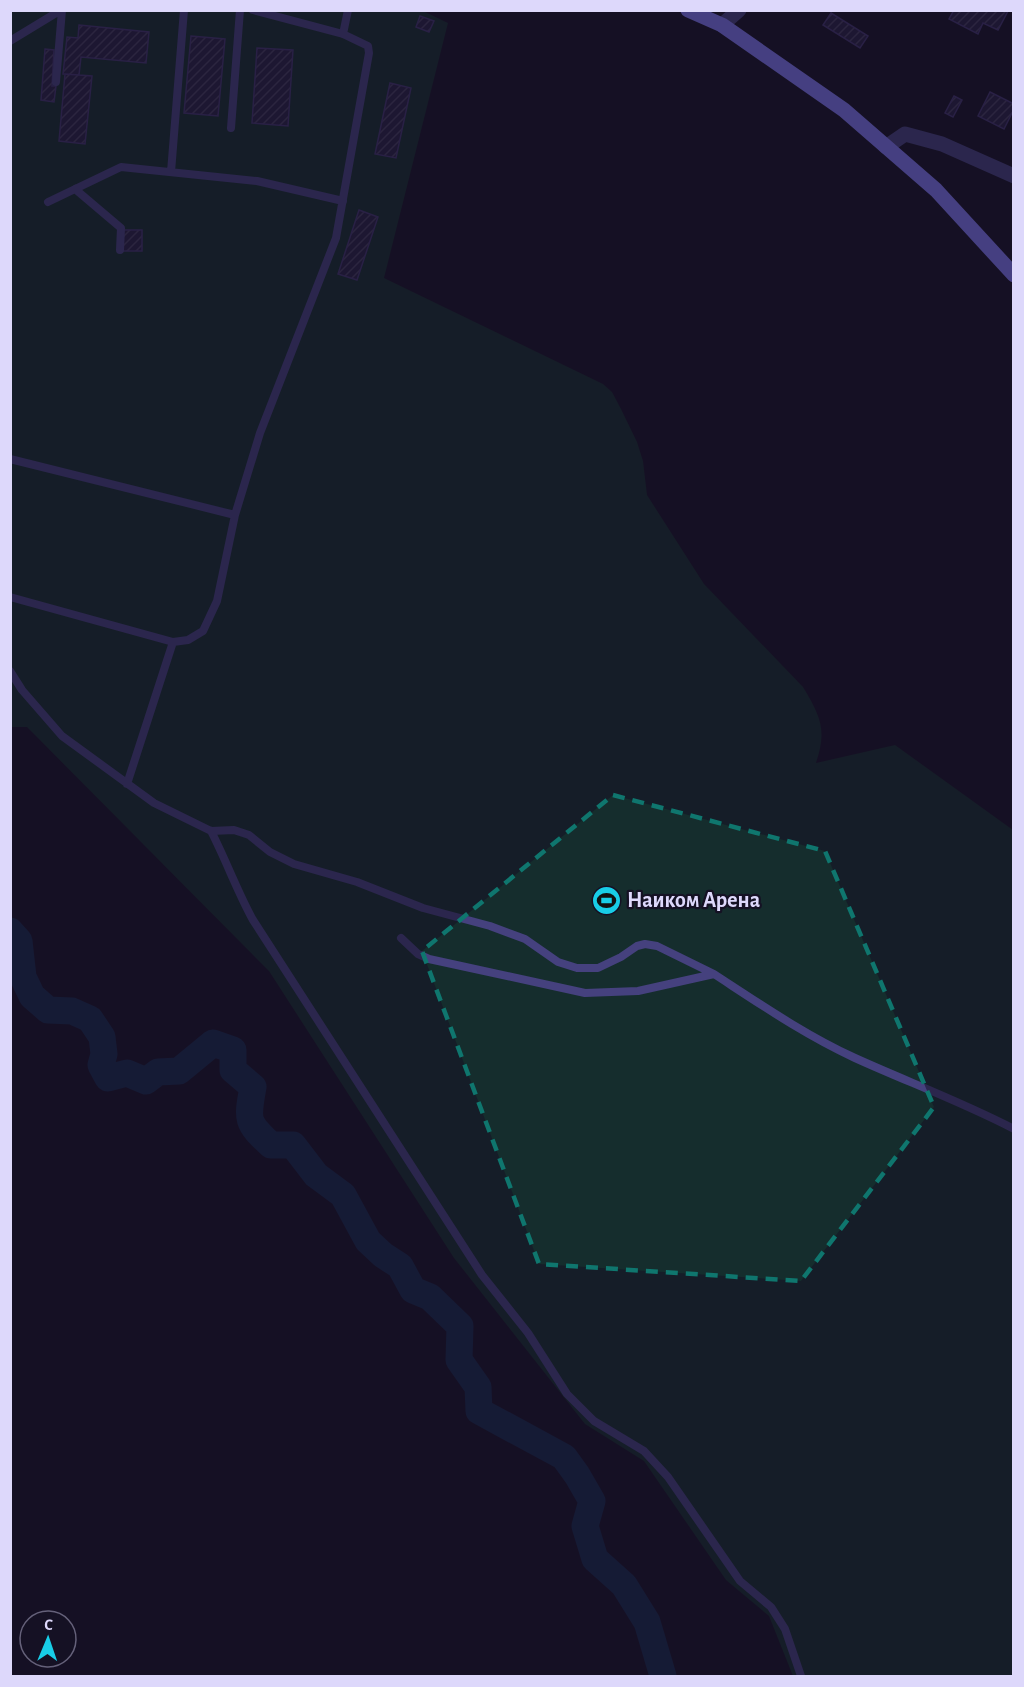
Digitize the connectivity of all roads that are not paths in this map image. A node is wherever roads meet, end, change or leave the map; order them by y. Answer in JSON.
{"nodes":[{"id":1,"x":62,"y":10,"type":"edge"},
{"id":2,"x":184,"y":10,"type":"edge"},
{"id":3,"x":240,"y":10,"type":"edge"},
{"id":4,"x":253,"y":10,"type":"edge"},
{"id":5,"x":348,"y":10,"type":"edge"},
{"id":6,"x":688,"y":10,"type":"edge"},
{"id":7,"x":738,"y":10,"type":"edge"},
{"id":8,"x":722,"y":25,"type":"junction"},
{"id":9,"x":344,"y":34,"type":"junction"},
{"id":10,"x":10,"y":41,"type":"edge"},
{"id":11,"x":56,"y":82,"type":"dead end"},
{"id":12,"x":231,"y":129,"type":"dead end"},
{"id":13,"x":886,"y":147,"type":"junction"},
{"id":14,"x":171,"y":172,"type":"junction"},
{"id":15,"x":1014,"y":176,"type":"edge"},
{"id":16,"x":75,"y":189,"type":"junction"},
{"id":17,"x":343,"y":201,"type":"junction"},
{"id":18,"x":48,"y":202,"type":"dead end"},
{"id":19,"x":120,"y":250,"type":"dead end"},
{"id":20,"x":1014,"y":275,"type":"edge"},
{"id":21,"x":10,"y":459,"type":"edge"},
{"id":22,"x":235,"y":515,"type":"junction"},
{"id":23,"x":10,"y":597,"type":"edge"},
{"id":24,"x":173,"y":642,"type":"junction"},
{"id":25,"x":10,"y":671,"type":"edge"},
{"id":26,"x":127,"y":784,"type":"junction"},
{"id":27,"x":211,"y":831,"type":"junction"},
{"id":28,"x":401,"y":938,"type":"dead end"},
{"id":29,"x":714,"y":974,"type":"junction"},
{"id":30,"x":1014,"y":1129,"type":"edge"},
{"id":31,"x":801,"y":1677,"type":"edge"}],
"edges":[{"from":1,"to":10,"type":"lane"},
{"from":1,"to":11,"type":"lane"},
{"from":2,"to":14,"type":"lane"},
{"from":3,"to":12,"type":"lane"},
{"from":4,"to":9,"type":"lane"},
{"from":5,"to":9,"type":"lane"},
{"from":6,"to":8,"type":"street"},
{"from":7,"to":8,"type":"street"},
{"from":8,"to":13,"type":"street"},
{"from":9,"to":17,"type":"lane"},
{"from":13,"to":15,"type":"street"},
{"from":13,"to":20,"type":"street"},
{"from":14,"to":16,"type":"lane"},
{"from":14,"to":17,"type":"lane"},
{"from":16,"to":18,"type":"lane"},
{"from":16,"to":19,"type":"lane"},
{"from":17,"to":22,"type":"lane"},
{"from":21,"to":22,"type":"lane"},
{"from":22,"to":24,"type":"lane"},
{"from":23,"to":24,"type":"lane"},
{"from":24,"to":26,"type":"lane"},
{"from":25,"to":26,"type":"lane"},
{"from":26,"to":27,"type":"lane"},
{"from":27,"to":29,"type":"lane"},
{"from":27,"to":31,"type":"lane"},
{"from":28,"to":29,"type":"lane"},
{"from":29,"to":30,"type":"lane"}]}
